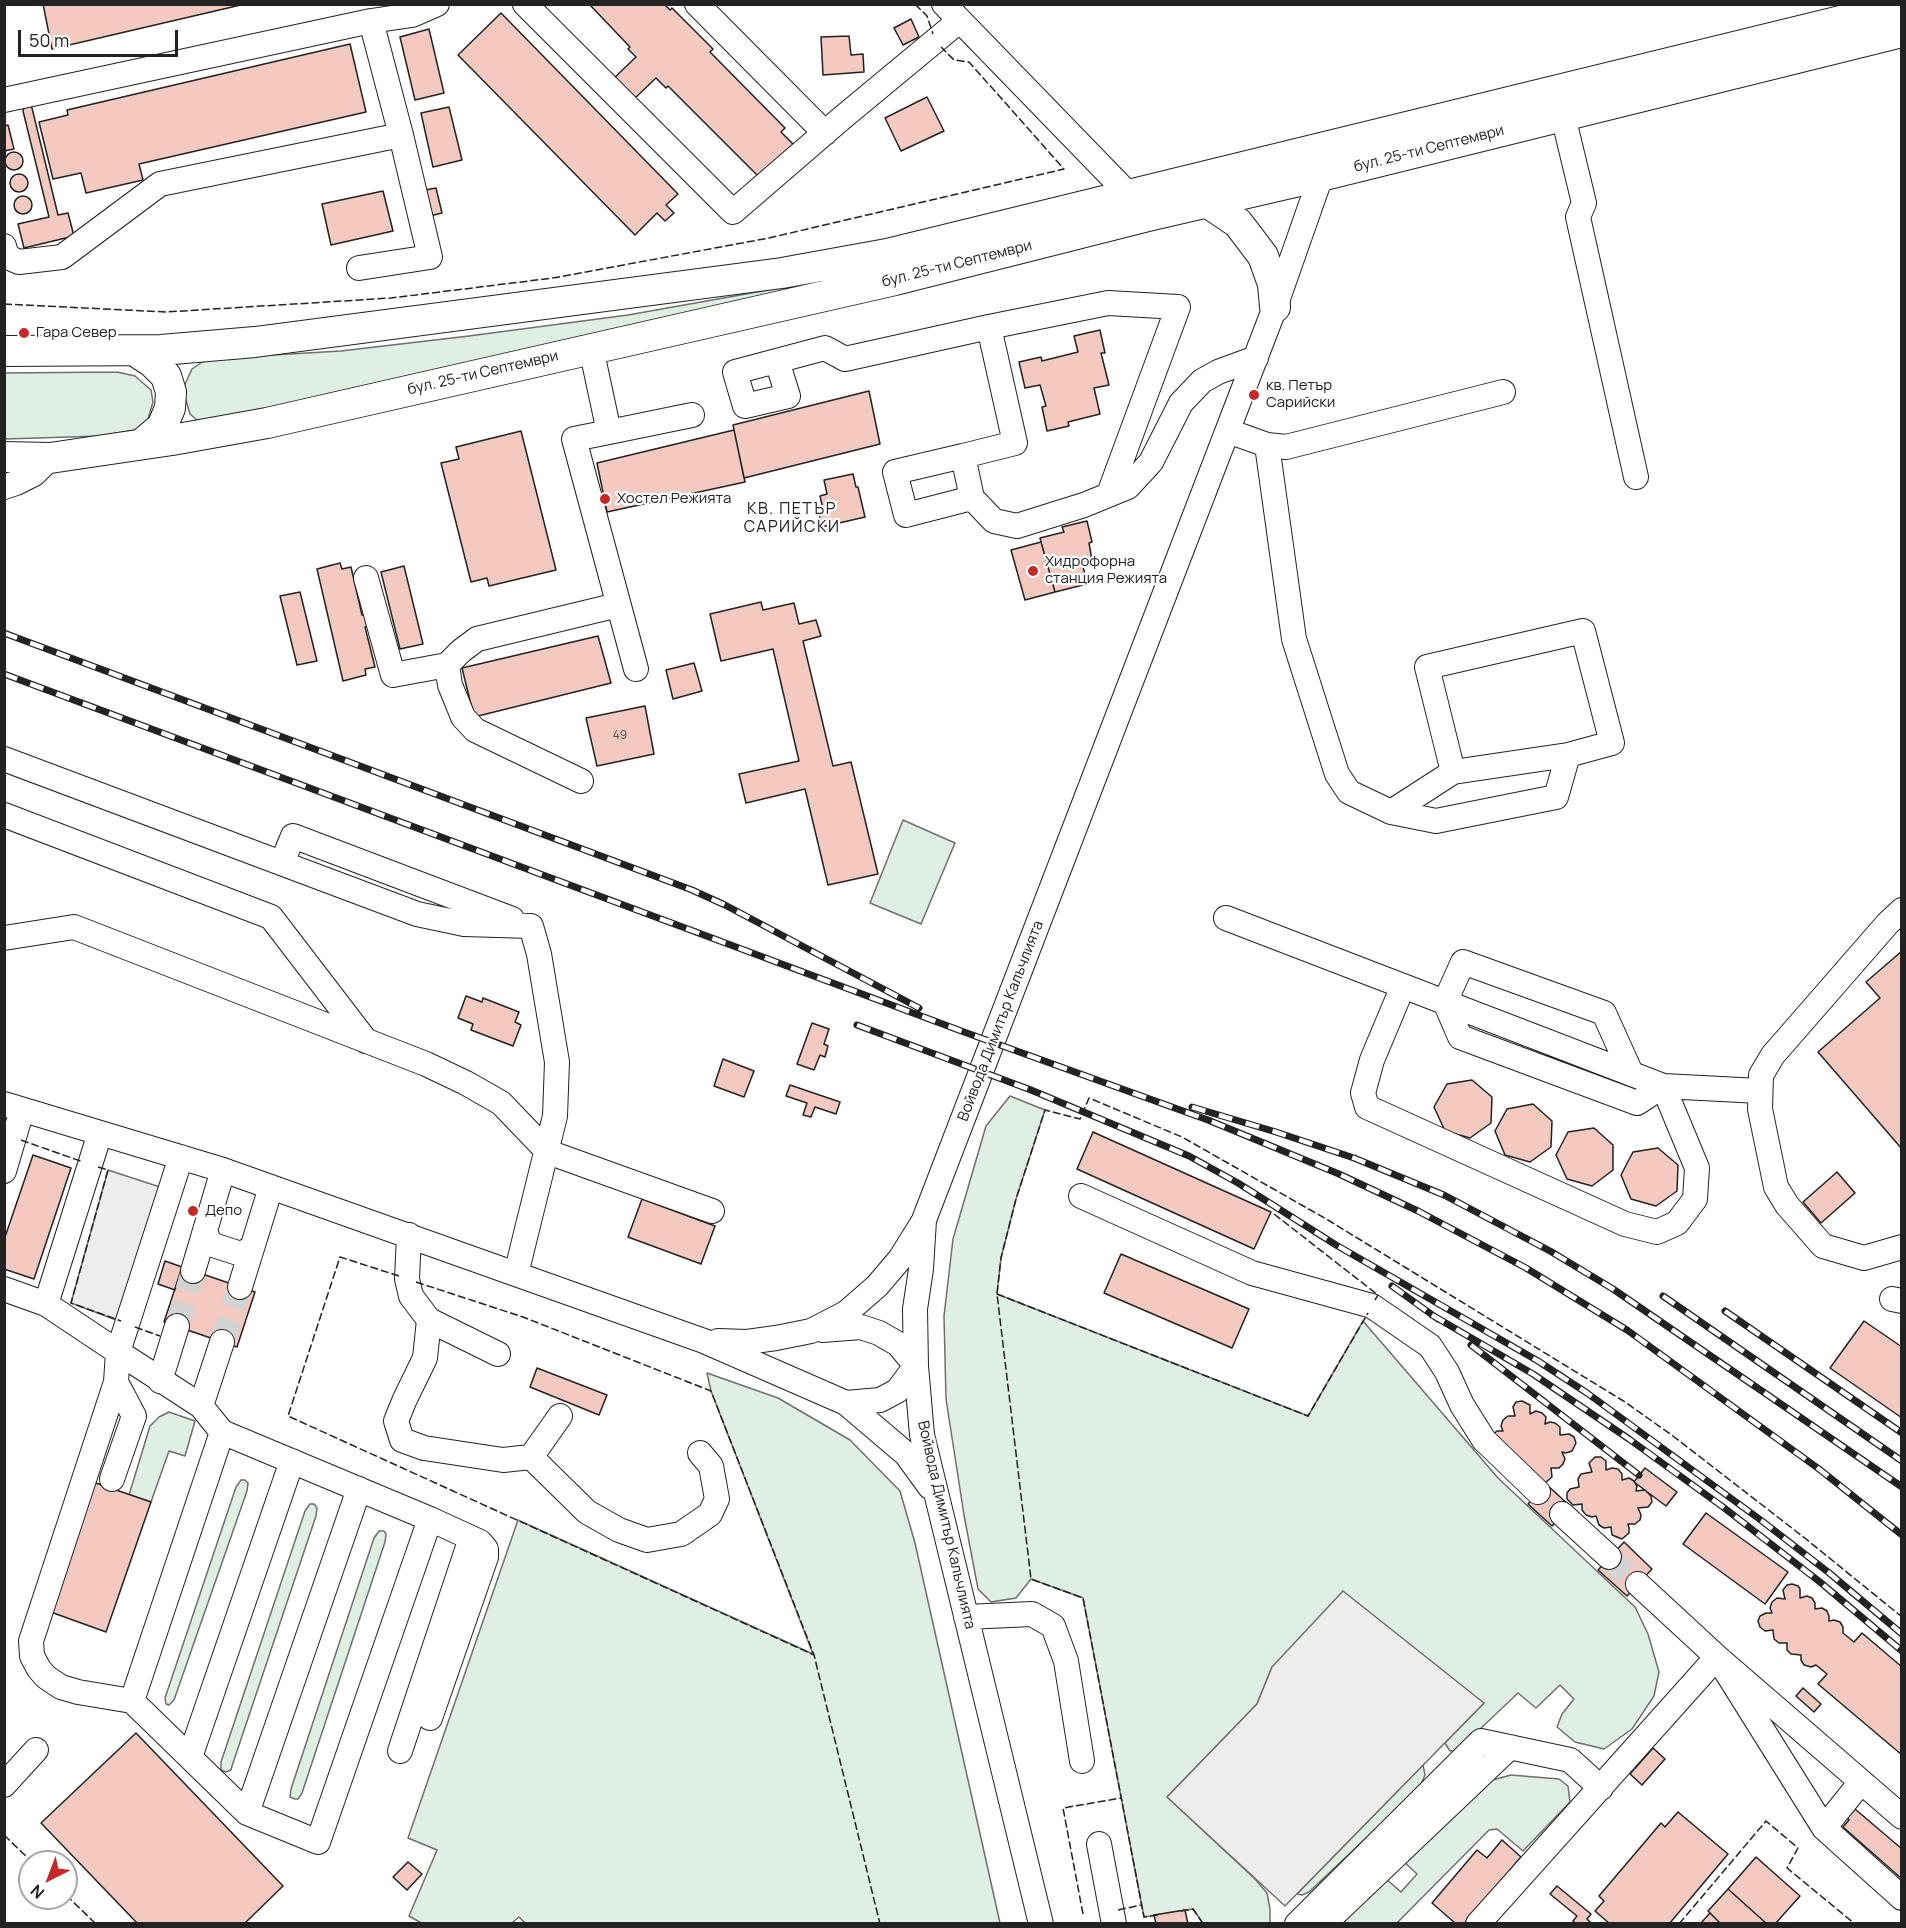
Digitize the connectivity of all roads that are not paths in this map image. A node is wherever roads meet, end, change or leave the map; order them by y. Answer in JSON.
{"nodes":[{"id":1,"x":437,"y":4,"type":"edge"},
{"id":2,"x":525,"y":4,"type":"edge"},
{"id":3,"x":697,"y":4,"type":"edge"},
{"id":4,"x":1902,"y":6,"type":"edge"},
{"id":5,"x":952,"y":13,"type":"edge"},
{"id":6,"x":371,"y":21,"type":"junction"},
{"id":7,"x":1902,"y":32,"type":"edge"},
{"id":8,"x":4,"y":100,"type":"edge"},
{"id":9,"x":1563,"y":116,"type":"junction"},
{"id":10,"x":825,"y":133,"type":"junction"},
{"id":11,"x":401,"y":135,"type":"junction"},
{"id":12,"x":1318,"y":162,"type":"junction"},
{"id":13,"x":1207,"y":202,"type":"junction"},
{"id":14,"x":1138,"y":205,"type":"junction"},
{"id":15,"x":4,"y":246,"type":"edge"},
{"id":16,"x":359,"y":268,"type":"dead end"},
{"id":17,"x":1275,"y":307,"type":"junction"},
{"id":18,"x":989,"y":327,"type":"junction"},
{"id":19,"x":591,"y":348,"type":"junction"},
{"id":20,"x":4,"y":351,"type":"edge"},
{"id":21,"x":135,"y":351,"type":"junction"},
{"id":22,"x":1256,"y":358,"type":"junction"},
{"id":23,"x":777,"y":361,"type":"dead end"},
{"id":24,"x":1503,"y":392,"type":"dead end"},
{"id":25,"x":692,"y":415,"type":"dead end"},
{"id":26,"x":1228,"y":431,"type":"junction"},
{"id":27,"x":609,"y":432,"type":"junction"},
{"id":28,"x":142,"y":444,"type":"junction"},
{"id":29,"x":1267,"y":445,"type":"junction"},
{"id":30,"x":963,"y":456,"type":"junction"},
{"id":31,"x":4,"y":457,"type":"edge"},
{"id":32,"x":50,"y":458,"type":"junction"},
{"id":33,"x":1636,"y":477,"type":"dead end"},
{"id":34,"x":4,"y":487,"type":"edge"},
{"id":35,"x":1108,"y":494,"type":"junction"},
{"id":36,"x":972,"y":498,"type":"junction"},
{"id":37,"x":366,"y":578,"type":"dead end"},
{"id":38,"x":618,"y":605,"type":"junction"},
{"id":39,"x":447,"y":665,"type":"junction"},
{"id":40,"x":636,"y":669,"type":"dead end"},
{"id":41,"x":1568,"y":756,"type":"junction"},
{"id":42,"x":4,"y":759,"type":"edge"},
{"id":43,"x":1453,"y":772,"type":"junction"},
{"id":44,"x":581,"y":781,"type":"dead end"},
{"id":45,"x":1391,"y":812,"type":"junction"},
{"id":46,"x":4,"y":815,"type":"edge"},
{"id":47,"x":1902,"y":910,"type":"edge"},
{"id":48,"x":1227,"y":918,"type":"dead end"},
{"id":49,"x":4,"y":938,"type":"edge"},
{"id":50,"x":1403,"y":986,"type":"junction"},
{"id":51,"x":1445,"y":1002,"type":"junction"},
{"id":52,"x":367,"y":1041,"type":"junction"},
{"id":53,"x":1631,"y":1073,"type":"junction"},
{"id":54,"x":1663,"y":1086,"type":"junction"},
{"id":55,"x":1760,"y":1090,"type":"junction"},
{"id":56,"x":13,"y":1107,"type":"edge"},
{"id":57,"x":100,"y":1133,"type":"junction"},
{"id":58,"x":548,"y":1152,"type":"junction"},
{"id":59,"x":181,"y":1157,"type":"junction"},
{"id":60,"x":223,"y":1170,"type":"junction"},
{"id":61,"x":4,"y":1171,"type":"edge"},
{"id":62,"x":271,"y":1186,"type":"junction"},
{"id":63,"x":1081,"y":1196,"type":"dead end"},
{"id":64,"x":712,"y":1211,"type":"dead end"},
{"id":65,"x":924,"y":1220,"type":"junction"},
{"id":66,"x":205,"y":1231,"type":"junction"},
{"id":67,"x":409,"y":1235,"type":"junction"},
{"id":68,"x":1902,"y":1247,"type":"edge"},
{"id":69,"x":252,"y":1248,"type":"junction"},
{"id":70,"x":193,"y":1271,"type":"tunnel mouth"},
{"id":71,"x":516,"y":1274,"type":"junction"},
{"id":72,"x":240,"y":1287,"type":"tunnel mouth"},
{"id":73,"x":4,"y":1289,"type":"edge"},
{"id":74,"x":46,"y":1304,"type":"junction"},
{"id":75,"x":429,"y":1320,"type":"junction"},
{"id":76,"x":177,"y":1326,"type":"tunnel mouth"},
{"id":77,"x":811,"y":1331,"type":"junction"},
{"id":78,"x":704,"y":1341,"type":"junction"},
{"id":79,"x":222,"y":1342,"type":"tunnel mouth"},
{"id":80,"x":118,"y":1352,"type":"junction"},
{"id":81,"x":498,"y":1354,"type":"dead end"},
{"id":82,"x":916,"y":1366,"type":"junction"},
{"id":83,"x":160,"y":1381,"type":"junction"},
{"id":84,"x":116,"y":1382,"type":"junction"},
{"id":85,"x":846,"y":1403,"type":"junction"},
{"id":86,"x":201,"y":1406,"type":"junction"},
{"id":87,"x":560,"y":1416,"type":"dead end"},
{"id":88,"x":222,"y":1431,"type":"junction"},
{"id":89,"x":700,"y":1453,"type":"dead end"},
{"id":90,"x":531,"y":1457,"type":"junction"},
{"id":91,"x":292,"y":1461,"type":"junction"},
{"id":92,"x":112,"y":1479,"type":"dead end"},
{"id":93,"x":359,"y":1489,"type":"junction"},
{"id":94,"x":1538,"y":1492,"type":"dead end"},
{"id":95,"x":937,"y":1496,"type":"junction"},
{"id":96,"x":1562,"y":1514,"type":"dead end"},
{"id":97,"x":430,"y":1519,"type":"junction"},
{"id":98,"x":471,"y":1538,"type":"junction"},
{"id":99,"x":1609,"y":1557,"type":"tunnel mouth"},
{"id":100,"x":1638,"y":1584,"type":"tunnel mouth"},
{"id":101,"x":966,"y":1617,"type":"junction"},
{"id":102,"x":1718,"y":1657,"type":"junction"},
{"id":103,"x":132,"y":1701,"type":"junction"},
{"id":104,"x":430,"y":1718,"type":"dead end"},
{"id":105,"x":36,"y":1750,"type":"dead end"},
{"id":106,"x":400,"y":1751,"type":"dead end"},
{"id":107,"x":190,"y":1757,"type":"junction"},
{"id":108,"x":1082,"y":1761,"type":"dead end"},
{"id":109,"x":1861,"y":1782,"type":"junction"},
{"id":110,"x":4,"y":1785,"type":"edge"},
{"id":111,"x":1601,"y":1788,"type":"junction"},
{"id":112,"x":247,"y":1813,"type":"junction"},
{"id":113,"x":1902,"y":1817,"type":"edge"},
{"id":114,"x":1824,"y":1828,"type":"junction"},
{"id":115,"x":1099,"y":1844,"type":"dead end"},
{"id":116,"x":1902,"y":1898,"type":"edge"},
{"id":117,"x":1301,"y":1919,"type":"edge"},
{"id":118,"x":1041,"y":1923,"type":"edge"},
{"id":119,"x":1114,"y":1923,"type":"edge"},
{"id":120,"x":1478,"y":1923,"type":"edge"}],
"edges":[{"from":1,"to":6,"type":"street"},
{"from":2,"to":10,"type":"street"},
{"from":3,"to":10,"type":"street"},
{"from":4,"to":12,"type":"main road","name":"бул. 25-ти Септември"},
{"from":5,"to":10,"type":"street"},
{"from":5,"to":14,"type":"street"},
{"from":6,"to":8,"type":"street"},
{"from":6,"to":11,"type":"street"},
{"from":7,"to":9,"type":"main road","name":"бул. 25-ти Септември"},
{"from":9,"to":12,"type":"main road","name":"бул. 25-ти Септември"},
{"from":9,"to":33,"type":"street"},
{"from":11,"to":15,"type":"street"},
{"from":11,"to":16,"type":"street"},
{"from":12,"to":13,"type":"main road","name":"бул. 25-ти Септември"},
{"from":12,"to":14,"type":"main road","name":"бул. 25-ти Септември"},
{"from":12,"to":17,"type":"street","name":"Войвода Димитър Калъчлията"},
{"from":13,"to":14,"type":"main road","name":"бул. 25-ти Септември"},
{"from":13,"to":17,"type":"main road"},
{"from":14,"to":19,"type":"main road","name":"бул. 25-ти Септември"},
{"from":14,"to":21,"type":"main road","name":"бул. 25-ти Септември"},
{"from":17,"to":22,"type":"street","name":"Войвода Димитър Калъчлията"},
{"from":18,"to":23,"type":"street"},
{"from":18,"to":30,"type":"street"},
{"from":18,"to":35,"type":"street"},
{"from":19,"to":27,"type":"street"},
{"from":19,"to":28,"type":"main road","name":"бул. 25-ти Септември"},
{"from":20,"to":21,"type":"main road","name":"бул. 25-ти Септември"},
{"from":21,"to":28,"type":"main road"},
{"from":22,"to":26,"type":"street","name":"Войвода Димитър Калъчлията"},
{"from":22,"to":35,"type":"street"},
{"from":24,"to":29,"type":"street"},
{"from":25,"to":27,"type":"street"},
{"from":26,"to":29,"type":"street"},
{"from":26,"to":65,"type":"street","name":"Войвода Димитър Калъчлията"},
{"from":27,"to":38,"type":"street"},
{"from":28,"to":32,"type":"main road","name":"бул. 25-ти Септември"},
{"from":29,"to":45,"type":"street"},
{"from":30,"to":36,"type":"street"},
{"from":30,"to":36,"type":"street"},
{"from":31,"to":32,"type":"main road","name":"бул. 25-ти Септември"},
{"from":32,"to":34,"type":"street"},
{"from":35,"to":36,"type":"street"},
{"from":37,"to":39,"type":"street"},
{"from":38,"to":39,"type":"street"},
{"from":38,"to":40,"type":"street"},
{"from":39,"to":44,"type":"street"},
{"from":41,"to":43,"type":"street"},
{"from":41,"to":43,"type":"street"},
{"from":41,"to":45,"type":"street"},
{"from":42,"to":58,"type":"street"},
{"from":43,"to":45,"type":"street"},
{"from":46,"to":52,"type":"street"},
{"from":47,"to":55,"type":"street"},
{"from":48,"to":50,"type":"street"},
{"from":49,"to":52,"type":"street"},
{"from":50,"to":51,"type":"street"},
{"from":50,"to":54,"type":"street"},
{"from":51,"to":53,"type":"street"},
{"from":51,"to":53,"type":"street"},
{"from":51,"to":54,"type":"street"},
{"from":52,"to":58,"type":"street"},
{"from":53,"to":54,"type":"street"},
{"from":54,"to":55,"type":"street"},
{"from":55,"to":68,"type":"street"},
{"from":56,"to":57,"type":"street"},
{"from":56,"to":61,"type":"street"},
{"from":57,"to":59,"type":"street"},
{"from":57,"to":74,"type":"street"},
{"from":58,"to":64,"type":"street"},
{"from":58,"to":71,"type":"street"},
{"from":59,"to":60,"type":"street"},
{"from":59,"to":80,"type":"street"},
{"from":60,"to":62,"type":"street"},
{"from":60,"to":66,"type":"street"},
{"from":62,"to":67,"type":"street"},
{"from":62,"to":69,"type":"street"},
{"from":63,"to":94,"type":"street"},
{"from":65,"to":77,"type":"street"},
{"from":65,"to":82,"type":"street","name":"Войвода Димитър Калъчлията"},
{"from":66,"to":69,"type":"street"},
{"from":66,"to":70,"type":"street"},
{"from":67,"to":71,"type":"street"},
{"from":67,"to":75,"type":"street"},
{"from":69,"to":72,"type":"street"},
{"from":71,"to":78,"type":"street"},
{"from":73,"to":74,"type":"street"},
{"from":74,"to":80,"type":"street"},
{"from":75,"to":81,"type":"street"},
{"from":75,"to":90,"type":"street"},
{"from":76,"to":83,"type":"street"},
{"from":77,"to":78,"type":"street"},
{"from":77,"to":82,"type":"street"},
{"from":78,"to":85,"type":"street"},
{"from":79,"to":86,"type":"street"},
{"from":80,"to":83,"type":"street"},
{"from":80,"to":84,"type":"street"},
{"from":82,"to":85,"type":"street"},
{"from":82,"to":95,"type":"street","name":"Войвода Димитър Калъчлията"},
{"from":83,"to":86,"type":"street"},
{"from":84,"to":92,"type":"street"},
{"from":84,"to":103,"type":"street"},
{"from":85,"to":95,"type":"street"},
{"from":86,"to":88,"type":"street"},
{"from":87,"to":90,"type":"street"},
{"from":88,"to":91,"type":"street"},
{"from":88,"to":103,"type":"street"},
{"from":89,"to":90,"type":"street"},
{"from":91,"to":93,"type":"street"},
{"from":91,"to":107,"type":"street"},
{"from":93,"to":97,"type":"street"},
{"from":93,"to":112,"type":"street"},
{"from":95,"to":101,"type":"street","name":"Войвода Димитър Калъчлията"},
{"from":96,"to":99,"type":"street"},
{"from":97,"to":98,"type":"street"},
{"from":97,"to":112,"type":"street"},
{"from":98,"to":104,"type":"street"},
{"from":98,"to":106,"type":"street"},
{"from":100,"to":102,"type":"street"},
{"from":101,"to":108,"type":"street"},
{"from":101,"to":118,"type":"street","name":"Войвода Димитър Калъчлията"},
{"from":102,"to":109,"type":"street"},
{"from":102,"to":111,"type":"street"},
{"from":102,"to":114,"type":"street"},
{"from":103,"to":107,"type":"street"},
{"from":105,"to":110,"type":"street"},
{"from":107,"to":112,"type":"street"},
{"from":109,"to":113,"type":"street"},
{"from":109,"to":114,"type":"street"},
{"from":111,"to":117,"type":"street"},
{"from":111,"to":120,"type":"street"},
{"from":114,"to":116,"type":"street"},
{"from":115,"to":119,"type":"street"}]}
